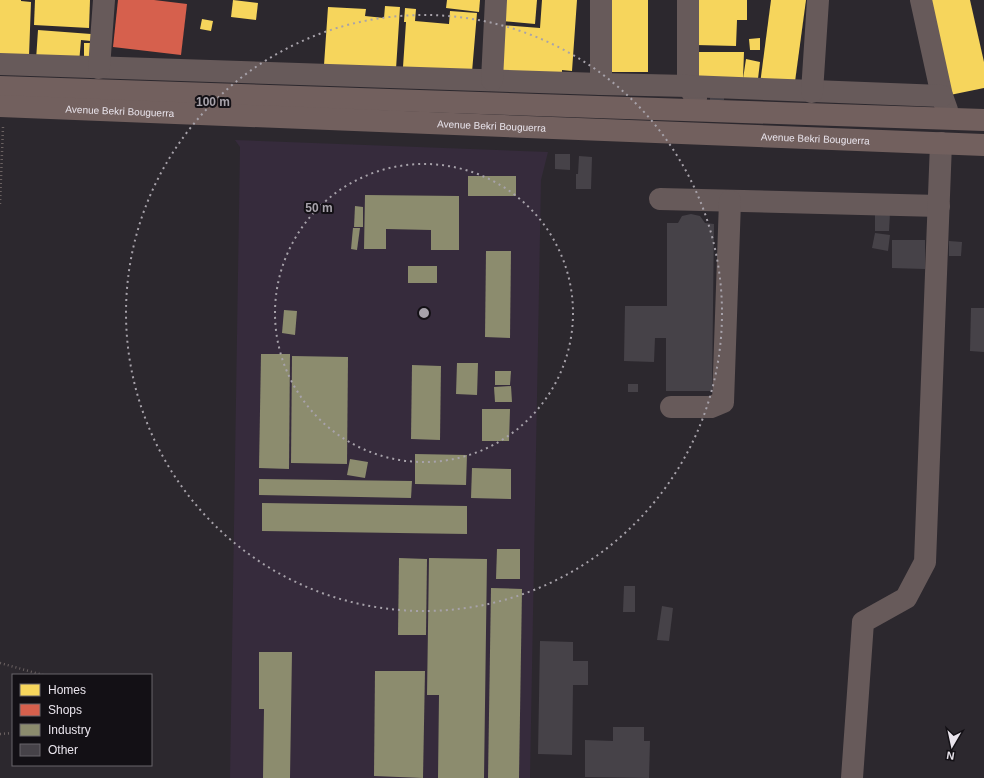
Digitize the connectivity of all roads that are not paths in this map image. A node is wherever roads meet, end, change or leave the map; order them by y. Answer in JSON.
{"nodes":[{"id":1,"x":104,"y":0,"type":"edge"},
{"id":2,"x":496,"y":0,"type":"edge"},
{"id":3,"x":601,"y":0,"type":"edge"},
{"id":4,"x":688,"y":0,"type":"edge"},
{"id":5,"x":818,"y":0,"type":"edge"},
{"id":6,"x":921,"y":0,"type":"edge"},
{"id":7,"x":0,"y":64,"type":"edge"},
{"id":8,"x":99,"y":68,"type":"junction"},
{"id":9,"x":492,"y":80,"type":"junction"},
{"id":10,"x":601,"y":84,"type":"junction"},
{"id":11,"x":688,"y":86,"type":"junction"},
{"id":12,"x":812,"y":92,"type":"junction"},
{"id":13,"x":942,"y":96,"type":"junction"},
{"id":14,"x":1,"y":100,"type":"edge"},
{"id":15,"x":704,"y":111,"type":"junction"},
{"id":16,"x":950,"y":119,"type":"junction"},
{"id":17,"x":984,"y":120,"type":"edge"},
{"id":18,"x":941,"y":143,"type":"junction"},
{"id":19,"x":984,"y":145,"type":"edge"},
{"id":20,"x":660,"y":199,"type":"dead end"},
{"id":21,"x":730,"y":201,"type":"junction"},
{"id":22,"x":939,"y":206,"type":"junction"},
{"id":23,"x":671,"y":407,"type":"dead end"},
{"id":24,"x":852,"y":778,"type":"edge"}],
"edges":[{"from":1,"to":8,"type":"street"},
{"from":2,"to":9,"type":"street"},
{"from":3,"to":10,"type":"street"},
{"from":4,"to":11,"type":"street"},
{"from":5,"to":12,"type":"street"},
{"from":6,"to":13,"type":"street"},
{"from":7,"to":8,"type":"street"},
{"from":8,"to":9,"type":"street"},
{"from":9,"to":10,"type":"street"},
{"from":10,"to":11,"type":"street"},
{"from":11,"to":12,"type":"street"},
{"from":11,"to":15,"type":"street"},
{"from":12,"to":13,"type":"street"},
{"from":13,"to":16,"type":"street"},
{"from":14,"to":15,"type":"highway","name":"Avenue Bekri Bouguerra"},
{"from":14,"to":18,"type":"highway","name":"Avenue Bekri Bouguerra"},
{"from":15,"to":16,"type":"highway","name":"Avenue Bekri Bouguerra"},
{"from":16,"to":17,"type":"highway","name":"Avenue Bekri Bouguerra"},
{"from":18,"to":19,"type":"highway","name":"Avenue Bekri Bouguerra"},
{"from":18,"to":22,"type":"street"},
{"from":20,"to":21,"type":"street"},
{"from":21,"to":22,"type":"street"},
{"from":21,"to":23,"type":"street"},
{"from":22,"to":24,"type":"street"}]}
